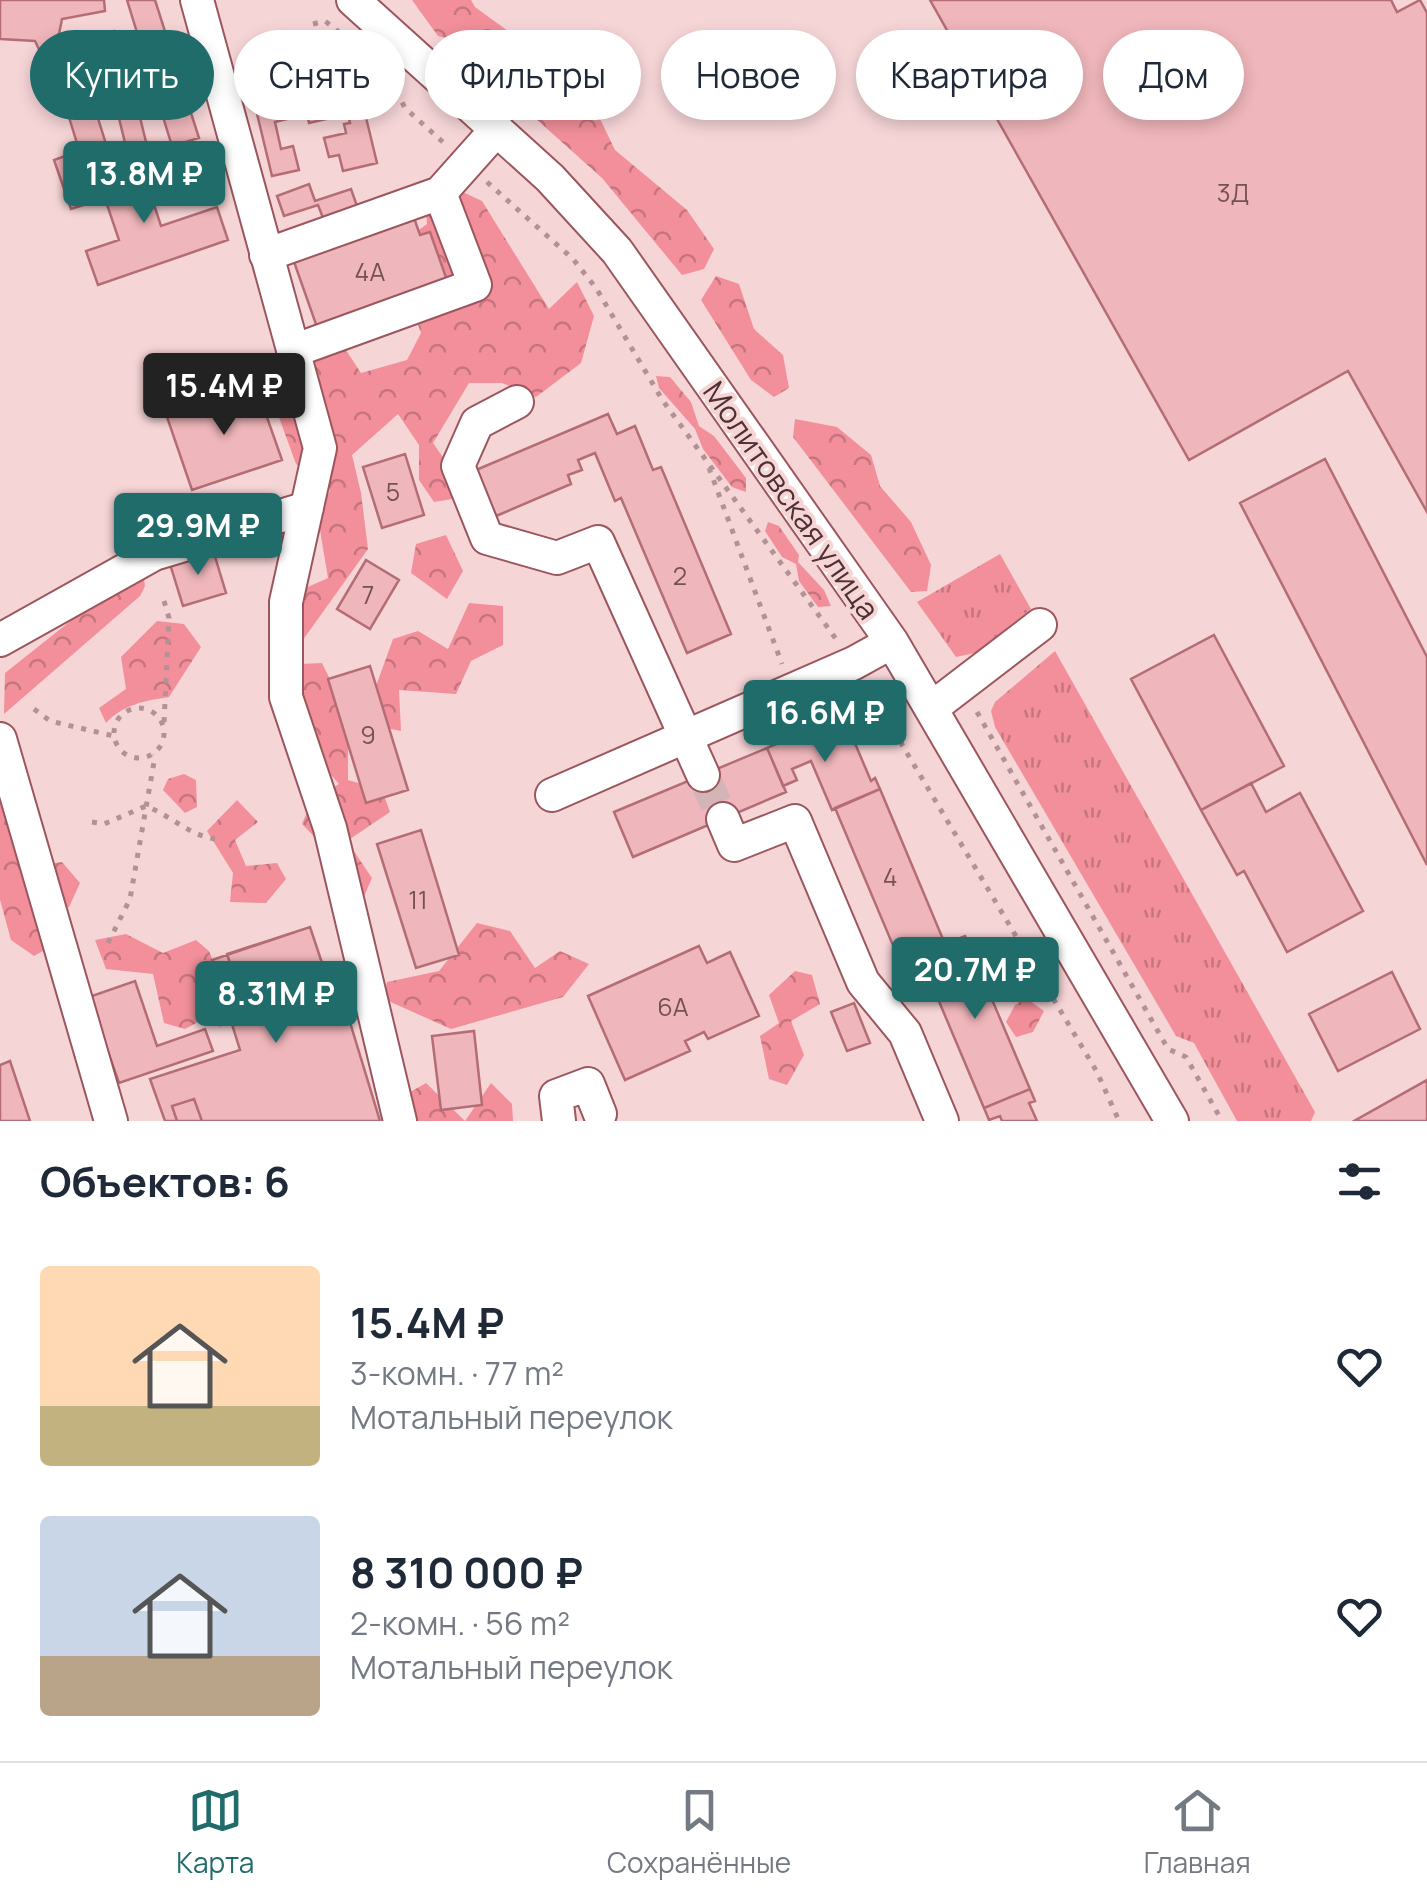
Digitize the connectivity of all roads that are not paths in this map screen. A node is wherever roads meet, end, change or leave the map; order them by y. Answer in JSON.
{"nodes":[{"id":1,"x":197,"y":0,"type":"edge"},
{"id":2,"x":354,"y":0,"type":"edge"},
{"id":3,"x":497,"y":130,"type":"junction"},
{"id":4,"x":440,"y":192,"type":"junction"},
{"id":5,"x":266,"y":256,"type":"junction"},
{"id":6,"x":293,"y":351,"type":"junction"},
{"id":7,"x":516,"y":402,"type":"dead end"},
{"id":8,"x":307,"y":508,"type":"junction"},
{"id":9,"x":1040,"y":625,"type":"dead end"},
{"id":10,"x":0,"y":640,"type":"edge"},
{"id":11,"x":892,"y":642,"type":"junction"},
{"id":12,"x":932,"y":707,"type":"junction"},
{"id":13,"x":686,"y":737,"type":"junction"},
{"id":14,"x":0,"y":739,"type":"edge"},
{"id":15,"x":703,"y":775,"type":"tunnel mouth"},
{"id":16,"x":552,"y":796,"type":"dead end"},
{"id":17,"x":723,"y":819,"type":"tunnel mouth"},
{"id":18,"x":600,"y":1114,"type":"dead end"},
{"id":19,"x":111,"y":1121,"type":"edge"},
{"id":20,"x":400,"y":1121,"type":"edge"},
{"id":21,"x":559,"y":1121,"type":"edge"},
{"id":22,"x":942,"y":1121,"type":"edge"},
{"id":23,"x":1172,"y":1121,"type":"edge"}],
"edges":[{"from":1,"to":5,"type":"street"},
{"from":2,"to":3,"type":"street","name":"Молитовская улица"},
{"from":3,"to":4,"type":"street"},
{"from":3,"to":11,"type":"street","name":"Молитовская улица"},
{"from":4,"to":5,"type":"street"},
{"from":4,"to":6,"type":"street"},
{"from":5,"to":6,"type":"street"},
{"from":6,"to":8,"type":"street"},
{"from":7,"to":13,"type":"street"},
{"from":8,"to":10,"type":"street"},
{"from":8,"to":20,"type":"street"},
{"from":9,"to":12,"type":"street"},
{"from":11,"to":12,"type":"street","name":"Молитовская улица"},
{"from":11,"to":13,"type":"street"},
{"from":12,"to":23,"type":"street","name":"Молитовская улица"},
{"from":13,"to":15,"type":"street"},
{"from":13,"to":16,"type":"street"},
{"from":14,"to":19,"type":"street"},
{"from":17,"to":22,"type":"street"},
{"from":18,"to":21,"type":"street"}]}
